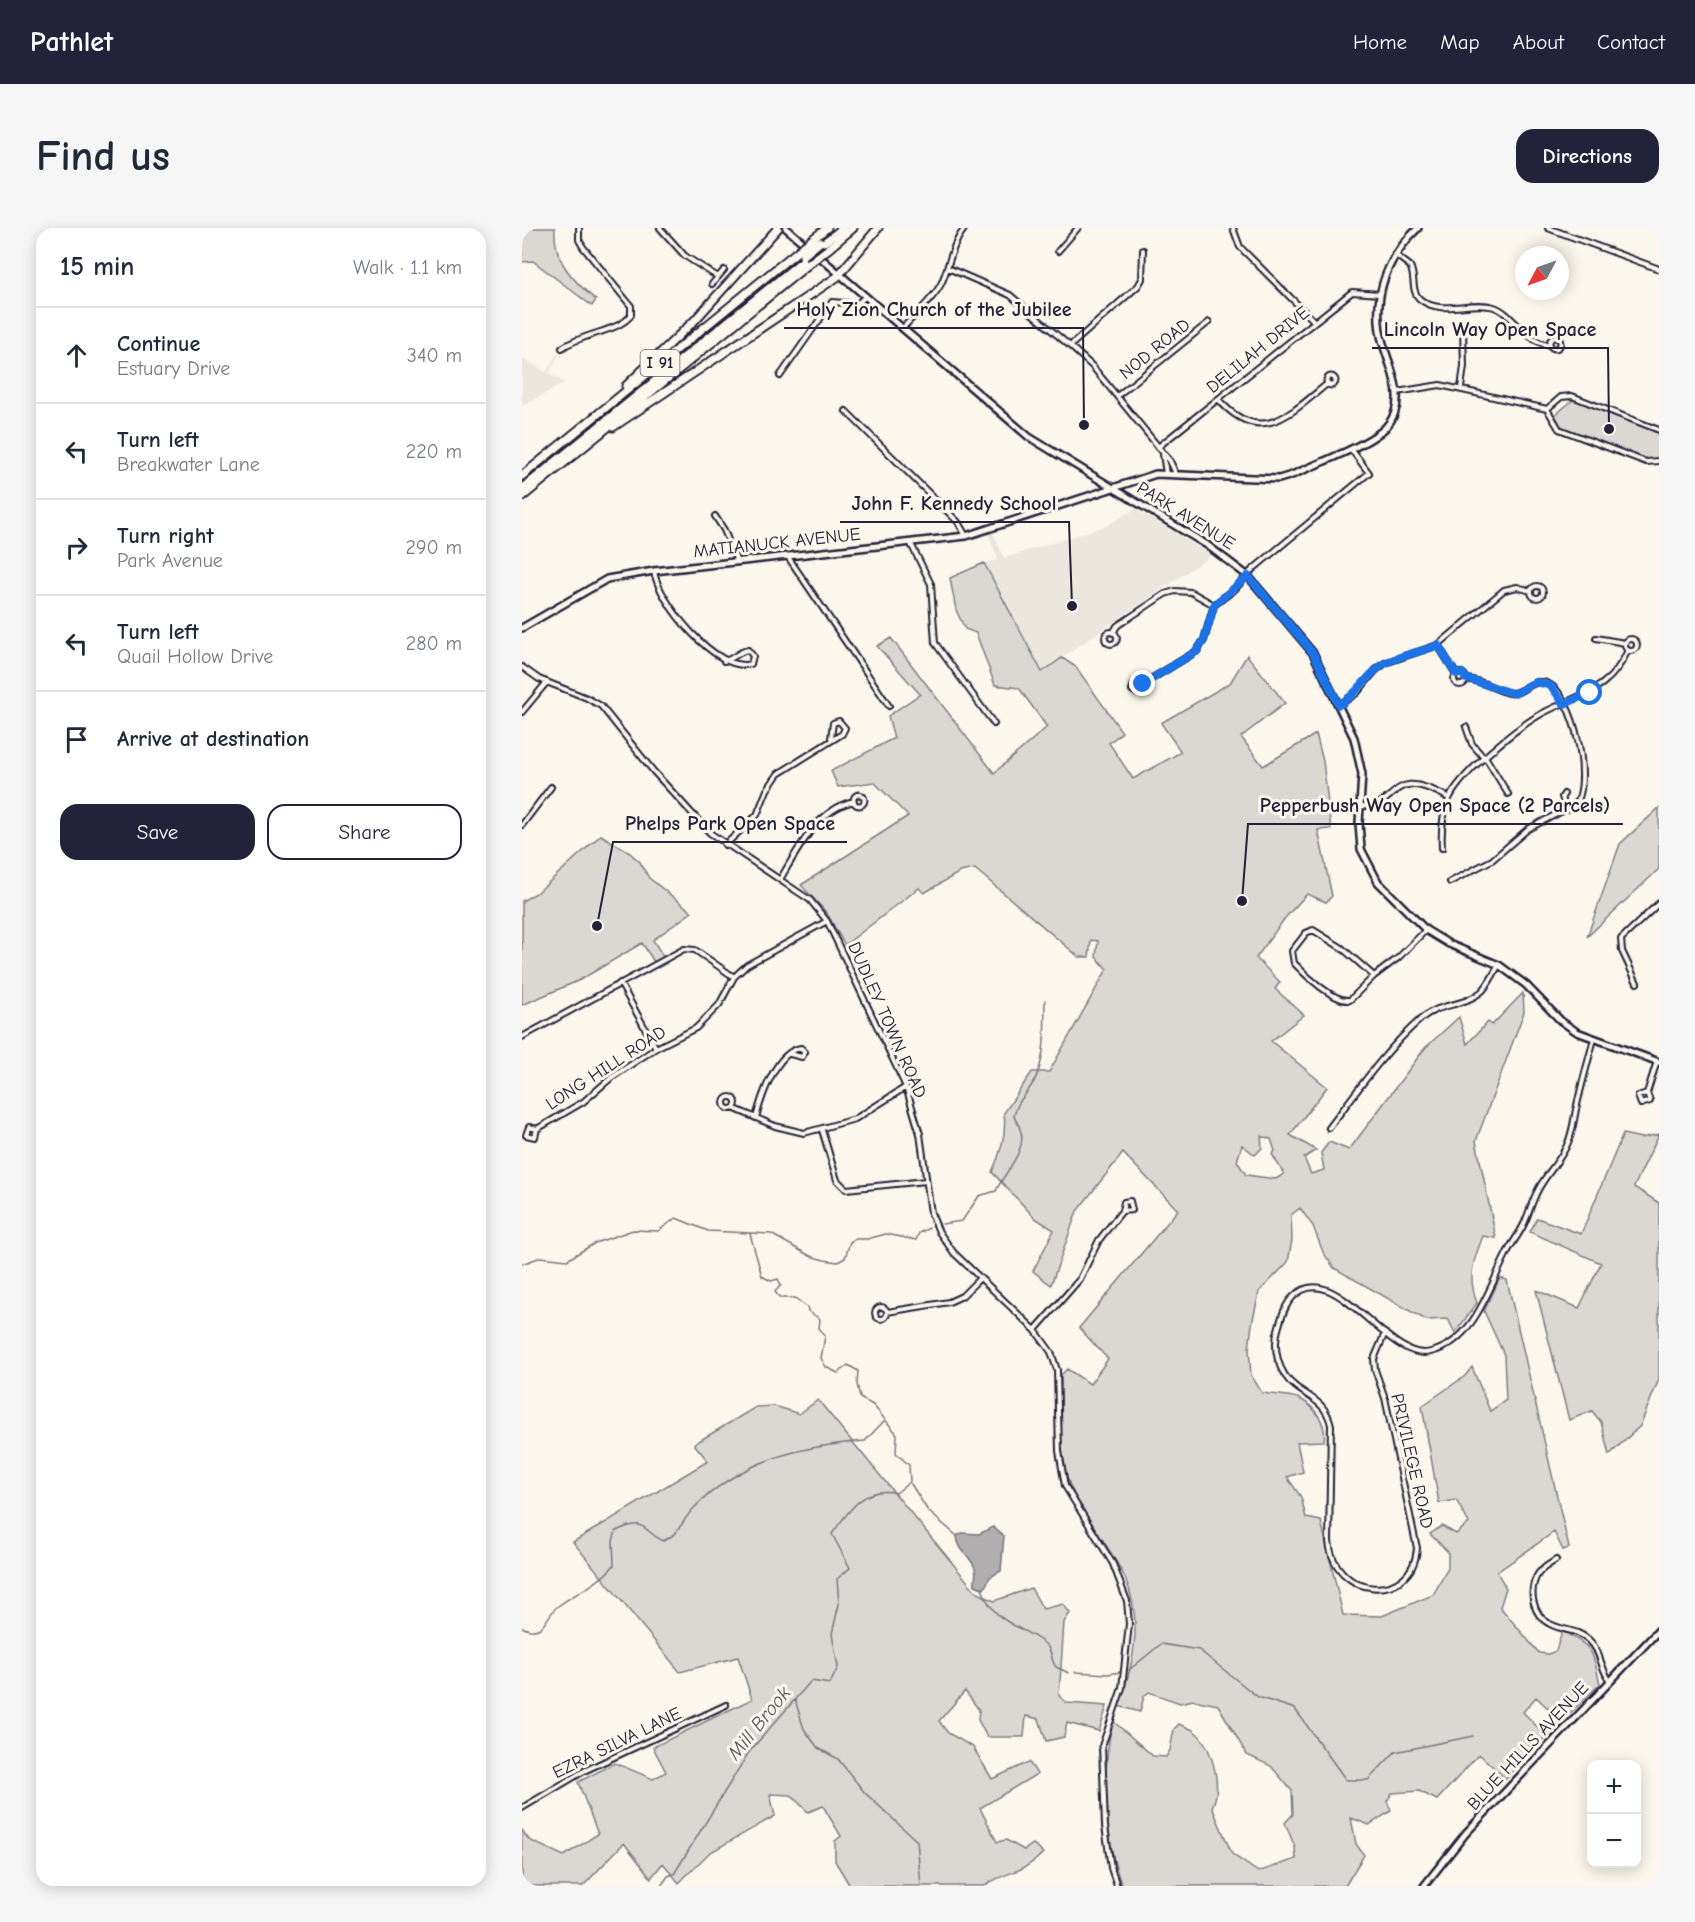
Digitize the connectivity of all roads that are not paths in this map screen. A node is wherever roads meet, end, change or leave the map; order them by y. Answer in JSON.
{"nodes":[{"id":1,"x":579,"y":228,"type":"edge"},
{"id":2,"x":660,"y":228,"type":"edge"},
{"id":3,"x":778,"y":228,"type":"edge"},
{"id":4,"x":786,"y":228,"type":"edge"},
{"id":5,"x":826,"y":228,"type":"edge"},
{"id":6,"x":837,"y":228,"type":"edge"},
{"id":7,"x":843,"y":228,"type":"edge"},
{"id":8,"x":853,"y":228,"type":"edge"},
{"id":9,"x":878,"y":228,"type":"edge"},
{"id":10,"x":965,"y":228,"type":"edge"},
{"id":11,"x":1078,"y":228,"type":"edge"},
{"id":12,"x":1233,"y":228,"type":"edge"},
{"id":13,"x":1418,"y":228,"type":"edge"},
{"id":14,"x":1548,"y":228,"type":"edge"},
{"id":15,"x":821,"y":243,"type":"junction"},
{"id":16,"x":1143,"y":250,"type":"dead end"},
{"id":17,"x":1058,"y":251,"type":"dead end"},
{"id":18,"x":1395,"y":255,"type":"junction"},
{"id":19,"x":805,"y":257,"type":"junction"},
{"id":20,"x":948,"y":268,"type":"junction"},
{"id":21,"x":1659,"y":269,"type":"edge"},
{"id":22,"x":724,"y":270,"type":"dead end"},
{"id":23,"x":841,"y":274,"type":"junction"},
{"id":24,"x":718,"y":277,"type":"junction"},
{"id":25,"x":712,"y":284,"type":"dead end"},
{"id":26,"x":1380,"y":294,"type":"junction"},
{"id":27,"x":867,"y":296,"type":"junction"},
{"id":28,"x":1314,"y":321,"type":"junction"},
{"id":29,"x":1209,"y":322,"type":"dead end"},
{"id":30,"x":903,"y":328,"type":"junction"},
{"id":31,"x":1463,"y":330,"type":"dead end"},
{"id":32,"x":1550,"y":345,"type":"dead end"},
{"id":33,"x":1070,"y":346,"type":"junction"},
{"id":34,"x":562,"y":348,"type":"dead end"},
{"id":35,"x":780,"y":376,"type":"dead end"},
{"id":36,"x":1327,"y":384,"type":"dead end"},
{"id":37,"x":1461,"y":388,"type":"junction"},
{"id":38,"x":1397,"y":392,"type":"junction"},
{"id":39,"x":1117,"y":396,"type":"junction"},
{"id":40,"x":1218,"y":399,"type":"junction"},
{"id":41,"x":609,"y":405,"type":"junction"},
{"id":42,"x":1547,"y":409,"type":"junction"},
{"id":43,"x":846,"y":411,"type":"dead end"},
{"id":44,"x":1659,"y":430,"type":"edge"},
{"id":45,"x":600,"y":434,"type":"junction"},
{"id":46,"x":1158,"y":447,"type":"junction"},
{"id":47,"x":1351,"y":448,"type":"junction"},
{"id":48,"x":1163,"y":454,"type":"junction"},
{"id":49,"x":1659,"y":461,"type":"edge"},
{"id":50,"x":1166,"y":474,"type":"junction"},
{"id":51,"x":1176,"y":474,"type":"junction"},
{"id":52,"x":522,"y":476,"type":"edge"},
{"id":53,"x":522,"y":484,"type":"edge"},
{"id":54,"x":1112,"y":488,"type":"junction"},
{"id":55,"x":522,"y":489,"type":"edge"},
{"id":56,"x":522,"y":497,"type":"edge"},
{"id":57,"x":715,"y":516,"type":"dead end"},
{"id":58,"x":966,"y":536,"type":"junction"},
{"id":59,"x":910,"y":544,"type":"junction"},
{"id":60,"x":788,"y":558,"type":"junction"},
{"id":61,"x":737,"y":563,"type":"junction"},
{"id":62,"x":654,"y":571,"type":"junction"},
{"id":63,"x":1248,"y":576,"type":"junction"},
{"id":64,"x":1531,"y":591,"type":"dead end"},
{"id":65,"x":1214,"y":605,"type":"junction"},
{"id":66,"x":522,"y":628,"type":"edge"},
{"id":67,"x":1113,"y":633,"type":"dead end"},
{"id":68,"x":1596,"y":638,"type":"dead end"},
{"id":69,"x":1625,"y":643,"type":"junction"},
{"id":70,"x":1438,"y":645,"type":"junction"},
{"id":71,"x":1628,"y":650,"type":"junction"},
{"id":72,"x":724,"y":661,"type":"junction"},
{"id":73,"x":522,"y":667,"type":"edge"},
{"id":74,"x":1456,"y":674,"type":"junction"},
{"id":75,"x":1466,"y":679,"type":"junction"},
{"id":76,"x":547,"y":682,"type":"junction"},
{"id":77,"x":1143,"y":684,"type":"dead end"},
{"id":78,"x":1564,"y":704,"type":"junction"},
{"id":79,"x":1339,"y":705,"type":"junction"},
{"id":80,"x":889,"y":706,"type":"dead end"},
{"id":81,"x":522,"y":712,"type":"edge"},
{"id":82,"x":994,"y":724,"type":"dead end"},
{"id":83,"x":1466,"y":727,"type":"dead end"},
{"id":84,"x":831,"y":738,"type":"junction"},
{"id":85,"x":1486,"y":758,"type":"junction"},
{"id":86,"x":551,"y":787,"type":"dead end"},
{"id":87,"x":1508,"y":794,"type":"dead end"},
{"id":88,"x":1564,"y":794,"type":"dead end"},
{"id":89,"x":1449,"y":798,"type":"junction"},
{"id":90,"x":854,"y":801,"type":"dead end"},
{"id":91,"x":1360,"y":806,"type":"junction"},
{"id":92,"x":1566,"y":810,"type":"junction"},
{"id":93,"x":522,"y":825,"type":"edge"},
{"id":94,"x":725,"y":845,"type":"junction"},
{"id":95,"x":1442,"y":848,"type":"dead end"},
{"id":96,"x":782,"y":878,"type":"junction"},
{"id":97,"x":1450,"y":882,"type":"dead end"},
{"id":98,"x":1659,"y":903,"type":"edge"},
{"id":99,"x":827,"y":921,"type":"junction"},
{"id":100,"x":1426,"y":930,"type":"junction"},
{"id":101,"x":1499,"y":965,"type":"junction"},
{"id":102,"x":1374,"y":976,"type":"junction"},
{"id":103,"x":734,"y":977,"type":"junction"},
{"id":104,"x":620,"y":983,"type":"junction"},
{"id":105,"x":1637,"y":983,"type":"dead end"},
{"id":106,"x":522,"y":1037,"type":"edge"},
{"id":107,"x":1594,"y":1039,"type":"junction"},
{"id":108,"x":656,"y":1048,"type":"junction"},
{"id":109,"x":790,"y":1054,"type":"dead end"},
{"id":110,"x":1658,"y":1062,"type":"edge"},
{"id":111,"x":906,"y":1087,"type":"junction"},
{"id":112,"x":1647,"y":1093,"type":"dead end"},
{"id":113,"x":733,"y":1108,"type":"dead end"},
{"id":114,"x":756,"y":1118,"type":"junction"},
{"id":115,"x":1329,"y":1128,"type":"dead end"},
{"id":116,"x":537,"y":1129,"type":"dead end"},
{"id":117,"x":822,"y":1130,"type":"junction"},
{"id":118,"x":926,"y":1181,"type":"junction"},
{"id":119,"x":1122,"y":1211,"type":"dead end"},
{"id":120,"x":980,"y":1279,"type":"junction"},
{"id":121,"x":887,"y":1312,"type":"dead end"},
{"id":122,"x":1035,"y":1330,"type":"junction"},
{"id":123,"x":1385,"y":1333,"type":"junction"},
{"id":124,"x":1556,"y":1560,"type":"dead end"},
{"id":125,"x":1659,"y":1630,"type":"edge"},
{"id":126,"x":1610,"y":1681,"type":"junction"},
{"id":127,"x":726,"y":1705,"type":"dead end"},
{"id":128,"x":522,"y":1808,"type":"edge"},
{"id":129,"x":1117,"y":1886,"type":"edge"},
{"id":130,"x":1424,"y":1886,"type":"edge"}],
"edges":[{"from":1,"to":34,"type":"street"},
{"from":2,"to":24,"type":"street"},
{"from":3,"to":41,"type":"highway"},
{"from":4,"to":23,"type":"main road","name":"PARK AVENUE"},
{"from":5,"to":15,"type":"highway","number":"I 91"},
{"from":6,"to":15,"type":"highway"},
{"from":7,"to":15,"type":"highway"},
{"from":8,"to":15,"type":"highway","number":"I 91"},
{"from":9,"to":23,"type":"highway"},
{"from":10,"to":20,"type":"street"},
{"from":11,"to":17,"type":"street"},
{"from":12,"to":28,"type":"street"},
{"from":13,"to":18,"type":"main road","name":"MATIANUCK AVENUE"},
{"from":14,"to":21,"type":"street"},
{"from":15,"to":19,"type":"highway","number":"I 91","bridge":true},
{"from":15,"to":19,"type":"highway","number":"I 91","bridge":true},
{"from":16,"to":33,"type":"street"},
{"from":18,"to":26,"type":"main road","name":"MATIANUCK AVENUE"},
{"from":18,"to":32,"type":"street"},
{"from":19,"to":41,"type":"highway","number":"I 91"},
{"from":19,"to":45,"type":"highway","number":"I 91"},
{"from":19,"to":53,"type":"highway"},
{"from":19,"to":55,"type":"highway"},
{"from":20,"to":30,"type":"street"},
{"from":20,"to":33,"type":"street"},
{"from":22,"to":24,"type":"street"},
{"from":23,"to":27,"type":"main road","name":"PARK AVENUE"},
{"from":23,"to":45,"type":"highway"},
{"from":24,"to":25,"type":"street"},
{"from":26,"to":28,"type":"street","name":"DELILAH DRIVE"},
{"from":26,"to":38,"type":"main road","name":"MATIANUCK AVENUE"},
{"from":27,"to":30,"type":"main road","name":"PARK AVENUE"},
{"from":27,"to":35,"type":"street"},
{"from":28,"to":40,"type":"street","name":"DELILAH DRIVE"},
{"from":29,"to":39,"type":"street","name":"NOD ROAD"},
{"from":30,"to":54,"type":"main road","name":"PARK AVENUE"},
{"from":31,"to":37,"type":"street"},
{"from":33,"to":39,"type":"street"},
{"from":36,"to":40,"type":"street"},
{"from":37,"to":38,"type":"street"},
{"from":37,"to":42,"type":"street"},
{"from":38,"to":47,"type":"main road","name":"MATIANUCK AVENUE"},
{"from":39,"to":46,"type":"street"},
{"from":40,"to":46,"type":"street","name":"DELILAH DRIVE"},
{"from":41,"to":52,"type":"highway","number":"I 91"},
{"from":42,"to":44,"type":"street"},
{"from":42,"to":49,"type":"street"},
{"from":43,"to":58,"type":"street"},
{"from":45,"to":56,"type":"highway","number":"I 91"},
{"from":46,"to":48,"type":"street"},
{"from":47,"to":51,"type":"main road","name":"MATIANUCK AVENUE"},
{"from":47,"to":63,"type":"street"},
{"from":48,"to":50,"type":"street"},
{"from":48,"to":51,"type":"street"},
{"from":50,"to":51,"type":"main road","name":"MATIANUCK AVENUE"},
{"from":50,"to":54,"type":"main road","name":"MATIANUCK AVENUE"},
{"from":54,"to":58,"type":"main road","name":"MATIANUCK AVENUE"},
{"from":54,"to":63,"type":"main road","name":"PARK AVENUE"},
{"from":57,"to":61,"type":"street"},
{"from":58,"to":59,"type":"main road","name":"MATIANUCK AVENUE"},
{"from":59,"to":60,"type":"main road","name":"MATIANUCK AVENUE"},
{"from":59,"to":82,"type":"street"},
{"from":60,"to":61,"type":"main road","name":"MATIANUCK AVENUE"},
{"from":60,"to":80,"type":"street"},
{"from":61,"to":62,"type":"main road","name":"MATIANUCK AVENUE"},
{"from":62,"to":66,"type":"main road","name":"MATIANUCK AVENUE"},
{"from":62,"to":72,"type":"street"},
{"from":63,"to":65,"type":"street"},
{"from":63,"to":79,"type":"main road","name":"PARK AVENUE"},
{"from":64,"to":70,"type":"street"},
{"from":65,"to":67,"type":"street"},
{"from":65,"to":77,"type":"street"},
{"from":68,"to":69,"type":"street"},
{"from":69,"to":71,"type":"street"},
{"from":69,"to":71,"type":"street"},
{"from":70,"to":74,"type":"street"},
{"from":70,"to":79,"type":"street"},
{"from":71,"to":78,"type":"street"},
{"from":72,"to":72,"type":"street"},
{"from":73,"to":76,"type":"street","name":"DUDLEY TOWN ROAD"},
{"from":74,"to":75,"type":"street"},
{"from":74,"to":75,"type":"street"},
{"from":75,"to":78,"type":"street"},
{"from":76,"to":81,"type":"street"},
{"from":76,"to":94,"type":"street","name":"DUDLEY TOWN ROAD"},
{"from":78,"to":85,"type":"street"},
{"from":78,"to":92,"type":"street"},
{"from":79,"to":91,"type":"main road","name":"PARK AVENUE"},
{"from":83,"to":85,"type":"street"},
{"from":84,"to":84,"type":"street"},
{"from":84,"to":94,"type":"street"},
{"from":85,"to":87,"type":"street"},
{"from":85,"to":89,"type":"street"},
{"from":86,"to":93,"type":"street"},
{"from":88,"to":92,"type":"street"},
{"from":89,"to":91,"type":"street"},
{"from":89,"to":95,"type":"street"},
{"from":90,"to":96,"type":"street"},
{"from":91,"to":100,"type":"main road","name":"PARK AVENUE"},
{"from":92,"to":97,"type":"street"},
{"from":94,"to":96,"type":"street","name":"DUDLEY TOWN ROAD"},
{"from":96,"to":99,"type":"street","name":"DUDLEY TOWN ROAD"},
{"from":98,"to":105,"type":"street"},
{"from":99,"to":103,"type":"street","name":"LONG HILL ROAD"},
{"from":99,"to":111,"type":"street","name":"DUDLEY TOWN ROAD"},
{"from":100,"to":101,"type":"main road","name":"PARK AVENUE"},
{"from":100,"to":102,"type":"street"},
{"from":101,"to":107,"type":"main road","name":"PARK AVENUE"},
{"from":101,"to":115,"type":"street"},
{"from":102,"to":102,"type":"street"},
{"from":103,"to":104,"type":"street"},
{"from":103,"to":108,"type":"street","name":"LONG HILL ROAD"},
{"from":104,"to":106,"type":"street"},
{"from":104,"to":108,"type":"street"},
{"from":107,"to":110,"type":"main road","name":"PARK AVENUE"},
{"from":107,"to":123,"type":"street","name":"PRIVILEGE ROAD"},
{"from":108,"to":116,"type":"street","name":"LONG HILL ROAD"},
{"from":109,"to":114,"type":"street"},
{"from":110,"to":112,"type":"street"},
{"from":111,"to":117,"type":"street"},
{"from":111,"to":118,"type":"street","name":"DUDLEY TOWN ROAD"},
{"from":113,"to":114,"type":"street"},
{"from":114,"to":117,"type":"street"},
{"from":117,"to":118,"type":"street"},
{"from":118,"to":120,"type":"street","name":"DUDLEY TOWN ROAD"},
{"from":119,"to":122,"type":"street"},
{"from":120,"to":121,"type":"street"},
{"from":120,"to":122,"type":"street","name":"DUDLEY TOWN ROAD"},
{"from":122,"to":129,"type":"street","name":"DUDLEY TOWN ROAD"},
{"from":123,"to":123,"type":"street","name":"PRIVILEGE ROAD"},
{"from":124,"to":126,"type":"street"},
{"from":125,"to":126,"type":"main road","name":"BLUE HILLS AVENUE"},
{"from":126,"to":130,"type":"main road","name":"BLUE HILLS AVENUE"},
{"from":127,"to":128,"type":"street","name":"EZRA SILVA LANE"}]}
